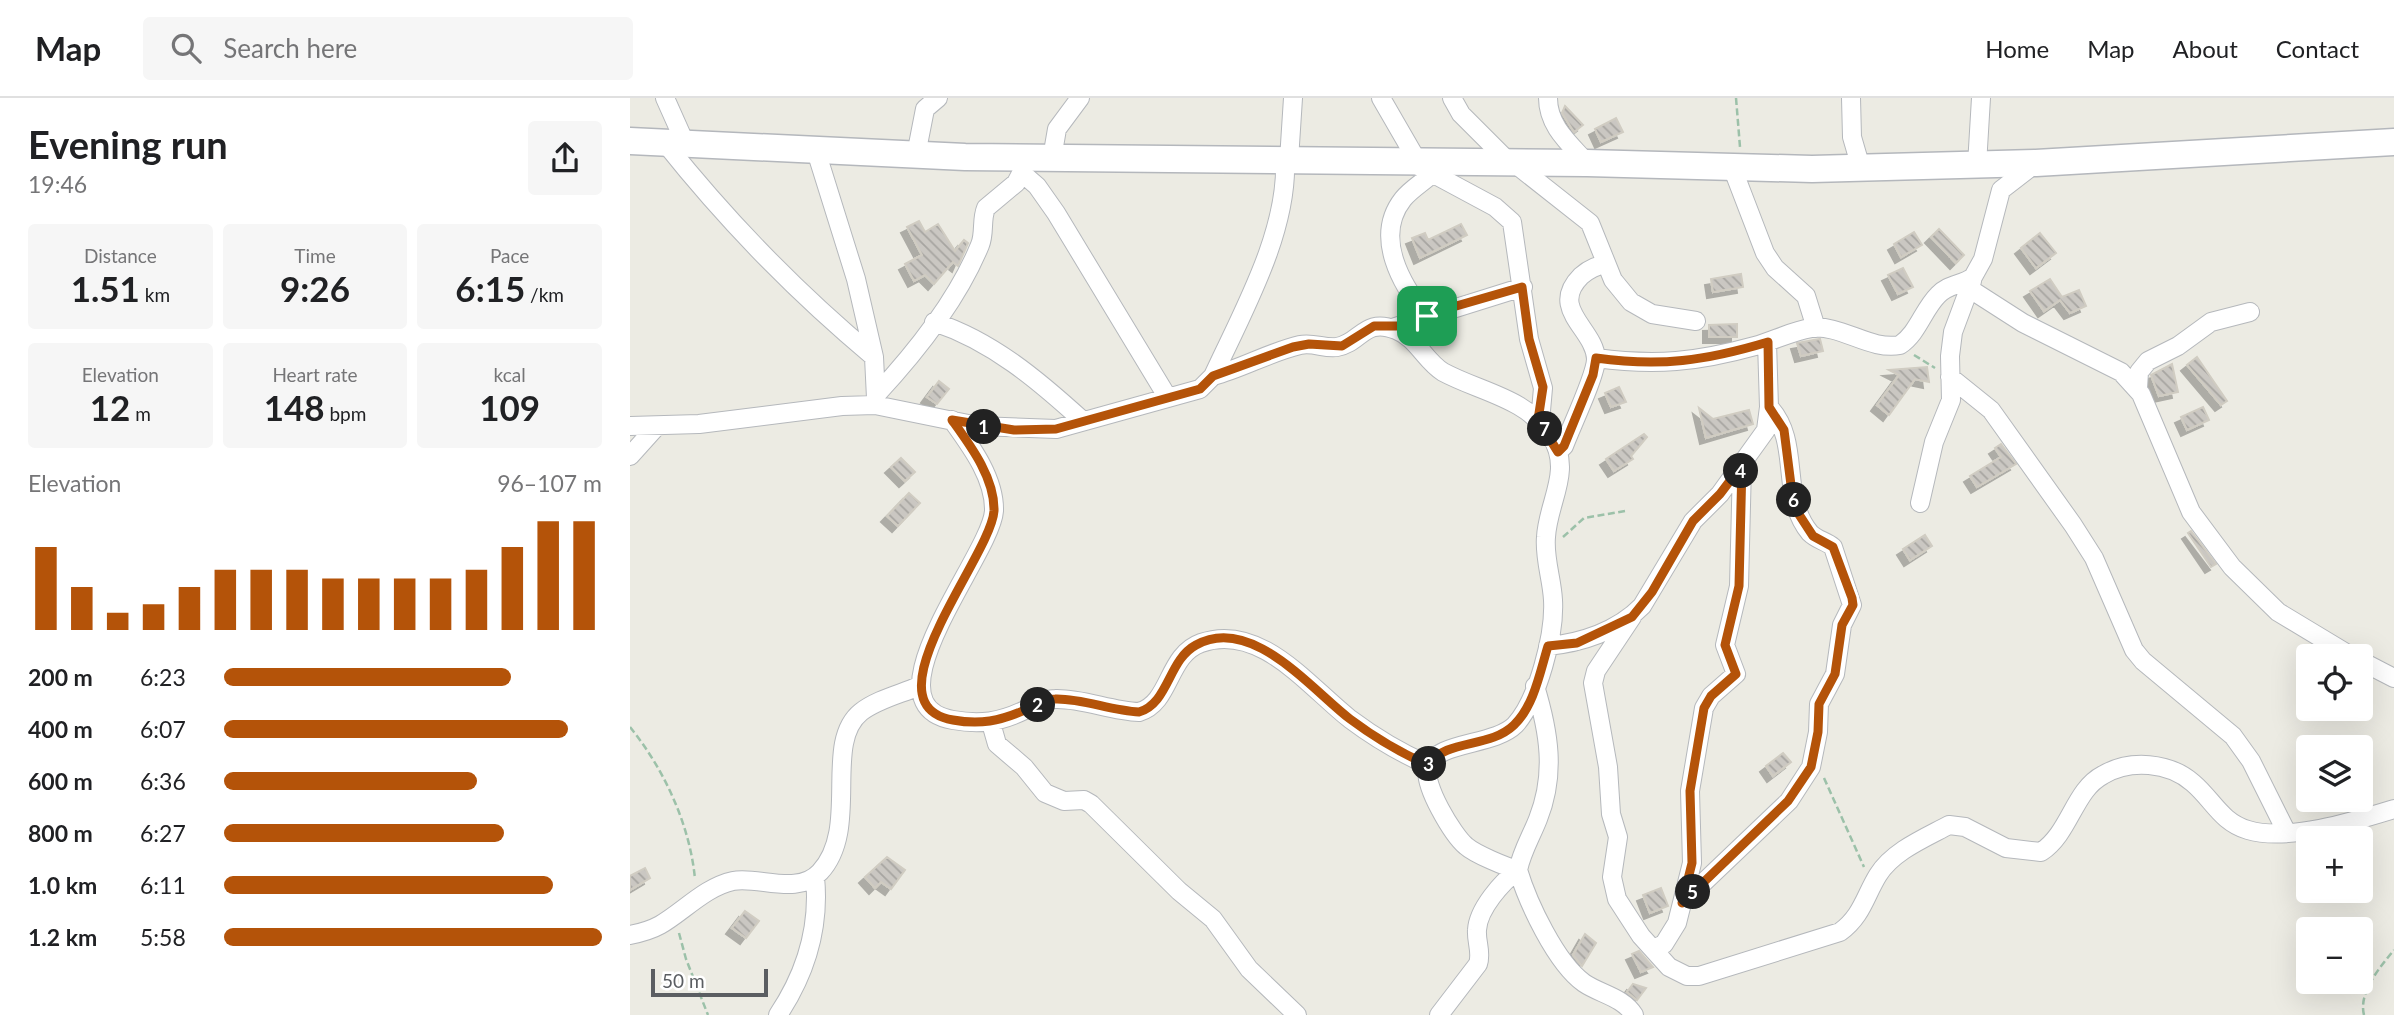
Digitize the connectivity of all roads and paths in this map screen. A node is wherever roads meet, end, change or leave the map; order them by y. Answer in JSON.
{"nodes":[{"id":1,"x":665,"y":98,"type":"edge"},
{"id":2,"x":938,"y":98,"type":"edge"},
{"id":3,"x":1080,"y":98,"type":"edge"},
{"id":4,"x":1293,"y":98,"type":"edge"},
{"id":5,"x":1381,"y":98,"type":"edge"},
{"id":6,"x":1452,"y":98,"type":"edge"},
{"id":7,"x":1548,"y":98,"type":"edge"},
{"id":8,"x":1736,"y":98,"type":"edge"},
{"id":9,"x":1851,"y":98,"type":"edge"},
{"id":10,"x":1981,"y":98,"type":"edge"},
{"id":11,"x":630,"y":141,"type":"edge"},
{"id":12,"x":2394,"y":142,"type":"edge"},
{"id":13,"x":676,"y":144,"type":"junction"},
{"id":14,"x":816,"y":151,"type":"junction"},
{"id":15,"x":916,"y":155,"type":"junction"},
{"id":16,"x":1287,"y":160,"type":"junction"},
{"id":17,"x":1035,"y":163,"type":"junction"},
{"id":18,"x":1512,"y":163,"type":"junction"},
{"id":19,"x":1587,"y":163,"type":"junction"},
{"id":20,"x":2036,"y":163,"type":"junction"},
{"id":21,"x":1977,"y":165,"type":"junction"},
{"id":22,"x":1421,"y":166,"type":"junction"},
{"id":23,"x":1729,"y":167,"type":"junction"},
{"id":24,"x":1861,"y":168,"type":"junction"},
{"id":25,"x":1605,"y":265,"type":"junction"},
{"id":26,"x":1971,"y":283,"type":"junction"},
{"id":27,"x":1522,"y":287,"type":"junction"},
{"id":28,"x":2250,"y":312,"type":"dead end"},
{"id":29,"x":1427,"y":316,"type":"junction"},
{"id":30,"x":934,"y":321,"type":"junction"},
{"id":31,"x":1696,"y":321,"type":"dead end"},
{"id":32,"x":1392,"y":328,"type":"junction"},
{"id":33,"x":1816,"y":328,"type":"junction"},
{"id":34,"x":1768,"y":342,"type":"junction"},
{"id":35,"x":1900,"y":345,"type":"junction"},
{"id":36,"x":874,"y":357,"type":"junction"},
{"id":37,"x":1596,"y":358,"type":"junction"},
{"id":38,"x":1213,"y":376,"type":"junction"},
{"id":39,"x":1950,"y":377,"type":"junction"},
{"id":40,"x":2138,"y":388,"type":"junction"},
{"id":41,"x":1168,"y":398,"type":"junction"},
{"id":42,"x":875,"y":400,"type":"junction"},
{"id":43,"x":1769,"y":407,"type":"junction"},
{"id":44,"x":952,"y":420,"type":"junction"},
{"id":45,"x":1083,"y":421,"type":"junction"},
{"id":46,"x":1540,"y":422,"type":"junction"},
{"id":47,"x":630,"y":426,"type":"edge"},
{"id":48,"x":657,"y":426,"type":"junction"},
{"id":49,"x":1558,"y":452,"type":"junction"},
{"id":50,"x":630,"y":456,"type":"edge"},
{"id":51,"x":1742,"y":465,"type":"junction"},
{"id":52,"x":1920,"y":503,"type":"dead end"},
{"id":53,"x":1625,"y":511,"type":"dead end"},
{"id":54,"x":1546,"y":555,"type":"junction"},
{"id":55,"x":1632,"y":617,"type":"junction"},
{"id":56,"x":2331,"y":644,"type":"edge"},
{"id":57,"x":1548,"y":646,"type":"junction"},
{"id":58,"x":2373,"y":667,"type":"edge"},
{"id":59,"x":2394,"y":677,"type":"edge"},
{"id":60,"x":919,"y":686,"type":"junction"},
{"id":61,"x":1535,"y":687,"type":"junction"},
{"id":62,"x":990,"y":723,"type":"junction"},
{"id":63,"x":630,"y":727,"type":"edge"},
{"id":64,"x":1815,"y":759,"type":"junction"},
{"id":65,"x":1428,"y":765,"type":"junction"},
{"id":66,"x":2394,"y":809,"type":"edge"},
{"id":67,"x":2287,"y":833,"type":"junction"},
{"id":68,"x":1518,"y":870,"type":"junction"},
{"id":69,"x":815,"y":877,"type":"junction"},
{"id":70,"x":1873,"y":887,"type":"junction"},
{"id":71,"x":697,"y":900,"type":"junction"},
{"id":72,"x":1682,"y":903,"type":"junction"},
{"id":73,"x":674,"y":916,"type":"junction"},
{"id":74,"x":630,"y":935,"type":"edge"},
{"id":75,"x":1653,"y":949,"type":"junction"},
{"id":76,"x":2394,"y":950,"type":"edge"},
{"id":77,"x":708,"y":1015,"type":"edge"},
{"id":78,"x":778,"y":1015,"type":"edge"},
{"id":79,"x":1297,"y":1015,"type":"edge"},
{"id":80,"x":1439,"y":1015,"type":"edge"},
{"id":81,"x":1634,"y":1015,"type":"edge"},
{"id":82,"x":2364,"y":1015,"type":"edge"}],
"edges":[{"from":1,"to":13,"type":"street"},
{"from":2,"to":15,"type":"street"},
{"from":3,"to":17,"type":"street"},
{"from":4,"to":16,"type":"street"},
{"from":5,"to":22,"type":"street"},
{"from":6,"to":18,"type":"street"},
{"from":7,"to":19,"type":"street"},
{"from":8,"to":23,"type":"path"},
{"from":9,"to":24,"type":"street"},
{"from":10,"to":21,"type":"street"},
{"from":11,"to":13,"type":"street"},
{"from":12,"to":20,"type":"street"},
{"from":13,"to":14,"type":"street"},
{"from":13,"to":36,"type":"street"},
{"from":14,"to":15,"type":"street"},
{"from":14,"to":36,"type":"street"},
{"from":15,"to":17,"type":"street"},
{"from":16,"to":17,"type":"street"},
{"from":16,"to":22,"type":"street"},
{"from":16,"to":38,"type":"street"},
{"from":17,"to":30,"type":"street"},
{"from":17,"to":41,"type":"street"},
{"from":18,"to":19,"type":"street"},
{"from":18,"to":22,"type":"street"},
{"from":18,"to":25,"type":"street"},
{"from":19,"to":23,"type":"street"},
{"from":20,"to":21,"type":"street"},
{"from":20,"to":26,"type":"street"},
{"from":21,"to":24,"type":"street"},
{"from":22,"to":27,"type":"street"},
{"from":22,"to":29,"type":"street"},
{"from":23,"to":24,"type":"street"},
{"from":23,"to":33,"type":"street"},
{"from":25,"to":31,"type":"street"},
{"from":25,"to":37,"type":"street"},
{"from":26,"to":35,"type":"street"},
{"from":26,"to":39,"type":"street"},
{"from":26,"to":40,"type":"street"},
{"from":27,"to":29,"type":"street"},
{"from":27,"to":46,"type":"street"},
{"from":28,"to":40,"type":"street"},
{"from":29,"to":32,"type":"street"},
{"from":30,"to":42,"type":"street"},
{"from":30,"to":45,"type":"street"},
{"from":32,"to":38,"type":"street"},
{"from":32,"to":46,"type":"street"},
{"from":33,"to":34,"type":"street"},
{"from":33,"to":35,"type":"street"},
{"from":34,"to":37,"type":"street"},
{"from":34,"to":43,"type":"street"},
{"from":35,"to":39,"type":"path"},
{"from":36,"to":42,"type":"street"},
{"from":37,"to":49,"type":"street"},
{"from":38,"to":41,"type":"street"},
{"from":39,"to":52,"type":"street"},
{"from":39,"to":67,"type":"street"},
{"from":40,"to":56,"type":"street"},
{"from":41,"to":45,"type":"street"},
{"from":42,"to":44,"type":"street"},
{"from":42,"to":48,"type":"street"},
{"from":43,"to":51,"type":"street"},
{"from":43,"to":64,"type":"street"},
{"from":44,"to":45,"type":"street"},
{"from":44,"to":60,"type":"street"},
{"from":46,"to":49,"type":"street"},
{"from":47,"to":48,"type":"street"},
{"from":48,"to":50,"type":"street"},
{"from":49,"to":54,"type":"street"},
{"from":51,"to":55,"type":"street"},
{"from":51,"to":72,"type":"street"},
{"from":53,"to":54,"type":"path"},
{"from":54,"to":57,"type":"street"},
{"from":55,"to":57,"type":"street"},
{"from":55,"to":75,"type":"street"},
{"from":57,"to":61,"type":"street"},
{"from":58,"to":59,"type":"street"},
{"from":60,"to":62,"type":"street"},
{"from":60,"to":69,"type":"street"},
{"from":61,"to":65,"type":"street"},
{"from":61,"to":68,"type":"street"},
{"from":62,"to":65,"type":"street"},
{"from":62,"to":79,"type":"street"},
{"from":63,"to":71,"type":"path"},
{"from":64,"to":70,"type":"path"},
{"from":64,"to":72,"type":"street"},
{"from":65,"to":68,"type":"street"},
{"from":66,"to":67,"type":"street"},
{"from":67,"to":70,"type":"street"},
{"from":68,"to":80,"type":"street"},
{"from":68,"to":81,"type":"street"},
{"from":69,"to":71,"type":"street"},
{"from":69,"to":78,"type":"street"},
{"from":70,"to":75,"type":"street"},
{"from":71,"to":73,"type":"street"},
{"from":72,"to":75,"type":"street"},
{"from":73,"to":74,"type":"street"},
{"from":73,"to":77,"type":"path"},
{"from":76,"to":82,"type":"path"}]}
